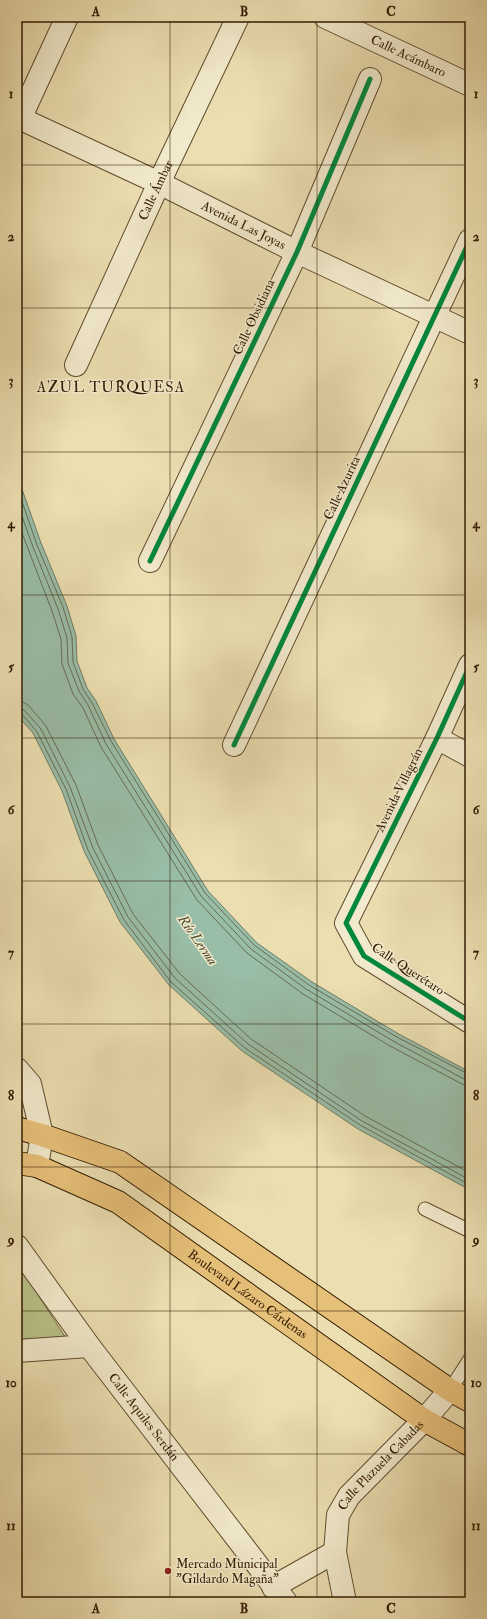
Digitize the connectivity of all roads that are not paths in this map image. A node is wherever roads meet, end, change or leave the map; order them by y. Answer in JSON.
{"nodes":[{"id":1,"x":67,"y":17,"type":"edge"},
{"id":2,"x":238,"y":17,"type":"edge"},
{"id":3,"x":325,"y":17,"type":"edge"},
{"id":4,"x":346,"y":21,"type":"edge"},
{"id":5,"x":370,"y":79,"type":"dead end"},
{"id":6,"x":470,"y":85,"type":"edge"},
{"id":7,"x":18,"y":118,"type":"edge"},
{"id":8,"x":159,"y":183,"type":"junction"},
{"id":9,"x":470,"y":240,"type":"edge"},
{"id":10,"x":297,"y":252,"type":"junction"},
{"id":11,"x":434,"y":316,"type":"junction"},
{"id":12,"x":470,"y":333,"type":"edge"},
{"id":13,"x":76,"y":365,"type":"dead end"},
{"id":14,"x":150,"y":561,"type":"dead end"},
{"id":15,"x":470,"y":666,"type":"edge"},
{"id":16,"x":437,"y":738,"type":"junction"},
{"id":17,"x":234,"y":745,"type":"dead end"},
{"id":18,"x":470,"y":756,"type":"edge"},
{"id":19,"x":346,"y":924,"type":"joint"},
{"id":20,"x":470,"y":1022,"type":"edge"},
{"id":21,"x":17,"y":1069,"type":"edge"},
{"id":22,"x":17,"y":1128,"type":"edge"},
{"id":23,"x":42,"y":1135,"type":"junction"},
{"id":24,"x":27,"y":1164,"type":"edge"},
{"id":25,"x":425,"y":1209,"type":"dead end"},
{"id":26,"x":470,"y":1231,"type":"edge"},
{"id":27,"x":17,"y":1246,"type":"edge"},
{"id":28,"x":89,"y":1346,"type":"junction"},
{"id":29,"x":17,"y":1351,"type":"edge"},
{"id":30,"x":470,"y":1359,"type":"edge"},
{"id":31,"x":450,"y":1390,"type":"junction"},
{"id":32,"x":470,"y":1401,"type":"edge"},
{"id":33,"x":424,"y":1420,"type":"junction"},
{"id":34,"x":470,"y":1445,"type":"edge"},
{"id":35,"x":335,"y":1552,"type":"junction"},
{"id":36,"x":279,"y":1594,"type":"edge"},
{"id":37,"x":345,"y":1602,"type":"edge"}],
"edges":[{"from":1,"to":7,"type":"street"},
{"from":2,"to":8,"type":"street","name":"Calle Ámbar"},
{"from":3,"to":4,"type":"street","name":"Calle Acámbaro"},
{"from":4,"to":6,"type":"street","name":"Calle Acámbaro"},
{"from":5,"to":10,"type":"street","name":"Calle Obsidiana"},
{"from":7,"to":8,"type":"street","name":"Avenida Las Joyas"},
{"from":8,"to":10,"type":"street","name":"Avenida Las Joyas"},
{"from":8,"to":13,"type":"street","name":"Calle Ámbar"},
{"from":9,"to":11,"type":"street","name":"Calle Azurita"},
{"from":10,"to":11,"type":"street","name":"Avenida Las Joyas"},
{"from":10,"to":14,"type":"street","name":"Calle Obsidiana"},
{"from":11,"to":12,"type":"street","name":"Avenida Las Joyas"},
{"from":11,"to":17,"type":"street","name":"Calle Azurita"},
{"from":15,"to":16,"type":"street","name":"Avenida Villagrán"},
{"from":16,"to":18,"type":"street"},
{"from":16,"to":19,"type":"street","name":"Avenida Villagrán"},
{"from":19,"to":20,"type":"street","name":"Calle Querétaro"},
{"from":21,"to":23,"type":"street"},
{"from":22,"to":23,"type":"main road"},
{"from":23,"to":24,"type":"street"},
{"from":23,"to":31,"type":"main road"},
{"from":24,"to":33,"type":"main road","name":"Boulevard Lázaro Cárdenas"},
{"from":25,"to":26,"type":"lane"},
{"from":27,"to":28,"type":"street","name":"Calle Aquiles Serdán"},
{"from":28,"to":29,"type":"street"},
{"from":28,"to":36,"type":"street","name":"Calle Aquiles Serdán"},
{"from":30,"to":31,"type":"lane"},
{"from":31,"to":32,"type":"main road"},
{"from":31,"to":33,"type":"street","name":"Calle Plazuela Cabadas"},
{"from":33,"to":34,"type":"main road","name":"Boulevard Lázaro Cárdenas"},
{"from":33,"to":35,"type":"street","name":"Calle Plazuela Cabadas"},
{"from":35,"to":36,"type":"street","name":"Calle Aquiles Serdán"},
{"from":35,"to":37,"type":"street","name":"Calle Plazuela Cabadas"}]}
